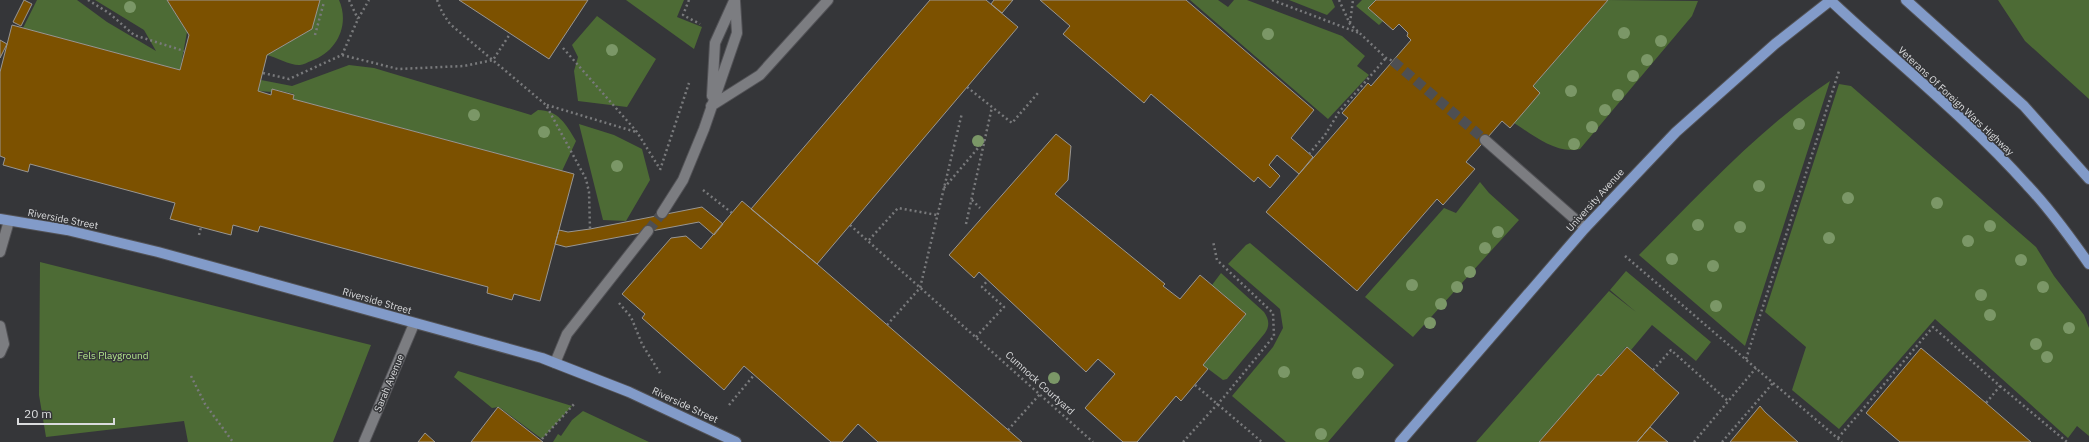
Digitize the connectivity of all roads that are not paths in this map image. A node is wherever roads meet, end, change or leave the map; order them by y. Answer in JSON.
{"nodes":[{"id":1,"x":735,"y":0,"type":"edge"},
{"id":2,"x":828,"y":0,"type":"edge"},
{"id":3,"x":1831,"y":0,"type":"edge"},
{"id":4,"x":1906,"y":0,"type":"edge"},
{"id":5,"x":711,"y":106,"type":"junction"},
{"id":6,"x":1486,"y":140,"type":"tunnel mouth"},
{"id":7,"x":2089,"y":179,"type":"edge"},
{"id":8,"x":662,"y":213,"type":"tunnel mouth"},
{"id":9,"x":4,"y":220,"type":"edge"},
{"id":10,"x":1585,"y":228,"type":"junction"},
{"id":11,"x":648,"y":231,"type":"tunnel mouth"},
{"id":12,"x":0,"y":252,"type":"edge"},
{"id":13,"x":2089,"y":264,"type":"edge"},
{"id":14,"x":414,"y":324,"type":"junction"},
{"id":15,"x":0,"y":326,"type":"edge"},
{"id":16,"x":0,"y":353,"type":"edge"},
{"id":17,"x":555,"y":363,"type":"junction"},
{"id":18,"x":364,"y":442,"type":"edge"},
{"id":19,"x":736,"y":442,"type":"edge"},
{"id":20,"x":1400,"y":442,"type":"edge"}],
"edges":[{"from":1,"to":5,"type":"street"},
{"from":1,"to":5,"type":"street"},
{"from":2,"to":5,"type":"street"},
{"from":3,"to":10,"type":"main road","name":"University Avenue"},
{"from":3,"to":13,"type":"main road","name":"Veterans Of Foreign Wars Highway"},
{"from":4,"to":7,"type":"main road"},
{"from":5,"to":8,"type":"street"},
{"from":6,"to":10,"type":"street"},
{"from":9,"to":12,"type":"street"},
{"from":9,"to":14,"type":"main road","name":"Riverside Street"},
{"from":10,"to":20,"type":"main road","name":"University Avenue"},
{"from":11,"to":17,"type":"street"},
{"from":14,"to":17,"type":"main road","name":"Riverside Street"},
{"from":14,"to":18,"type":"street","name":"Sarah Avenue"},
{"from":15,"to":16,"type":"street"},
{"from":17,"to":19,"type":"main road","name":"Riverside Street"}]}
